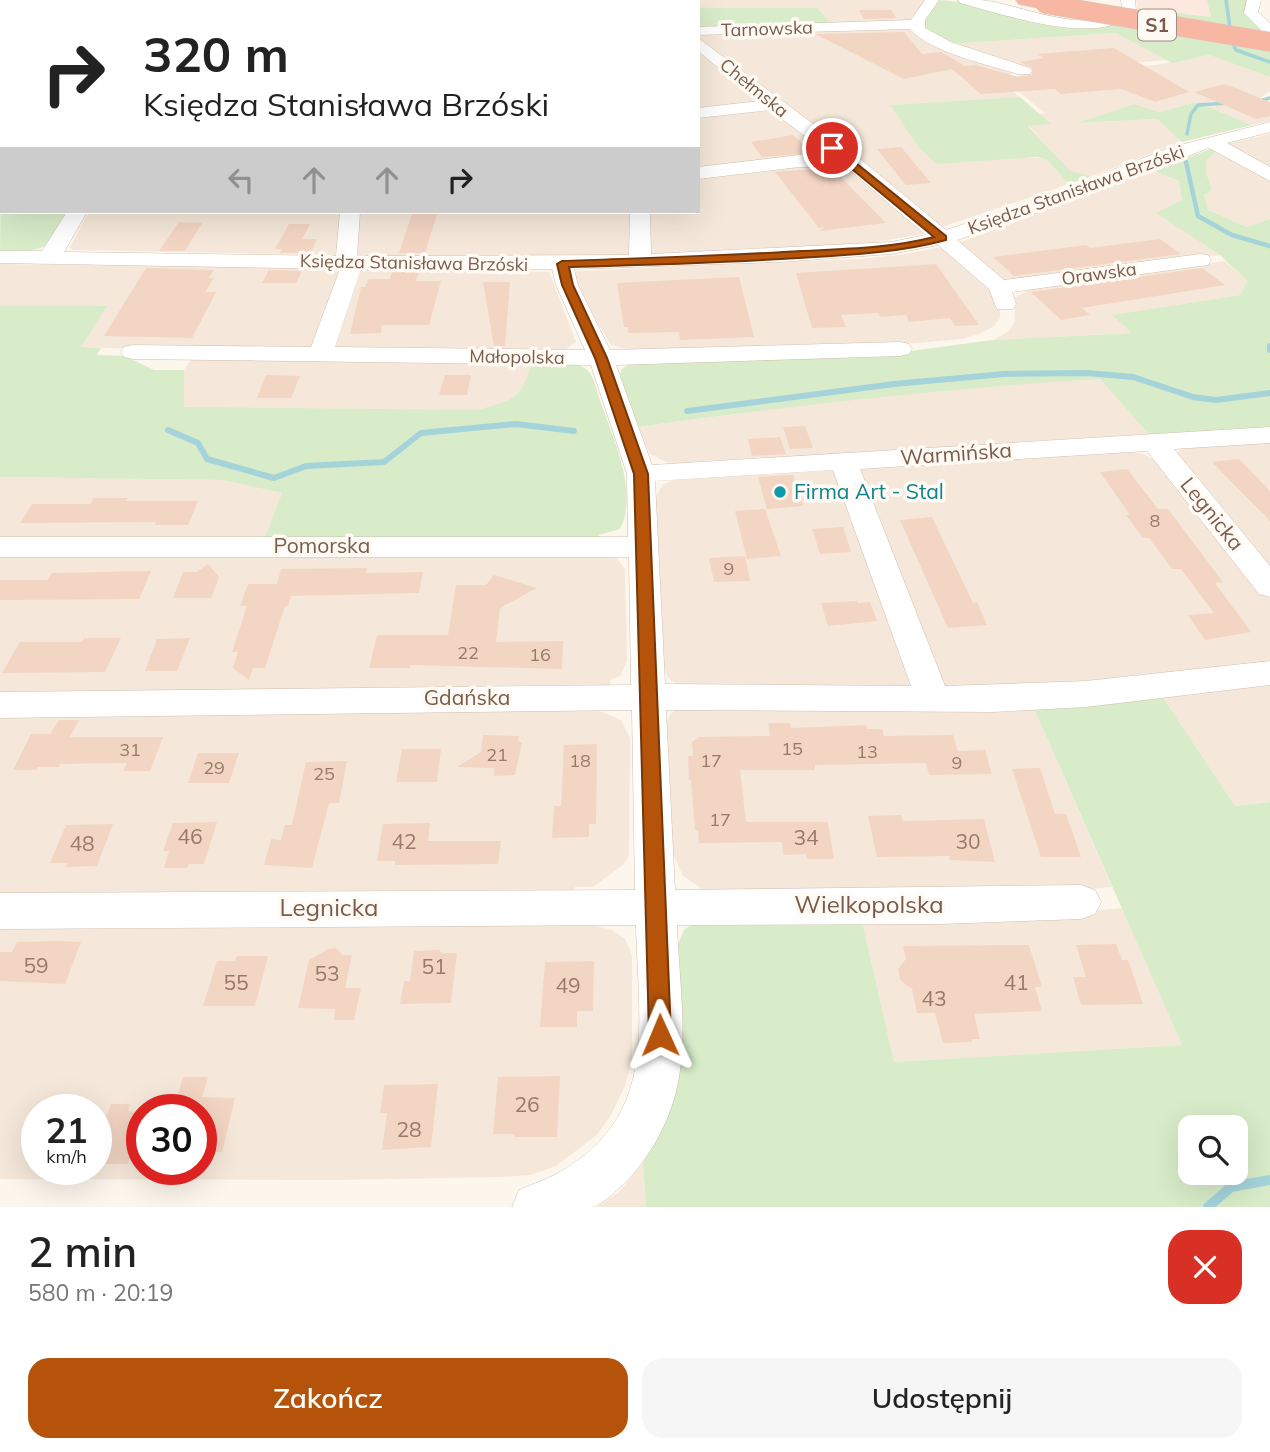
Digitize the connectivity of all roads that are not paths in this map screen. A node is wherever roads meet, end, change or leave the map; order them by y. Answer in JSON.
{"nodes":[{"id":1,"x":447,"y":0,"type":"edge"},
{"id":2,"x":474,"y":0,"type":"edge"},
{"id":3,"x":932,"y":0,"type":"edge"},
{"id":4,"x":965,"y":0,"type":"edge"},
{"id":5,"x":1025,"y":0,"type":"edge"},
{"id":6,"x":1128,"y":0,"type":"edge"},
{"id":7,"x":1254,"y":0,"type":"edge"},
{"id":8,"x":1049,"y":2,"type":"edge"},
{"id":9,"x":917,"y":24,"type":"junction"},
{"id":10,"x":1268,"y":29,"type":"edge"},
{"id":11,"x":700,"y":31,"type":"edge"},
{"id":12,"x":1270,"y":42,"type":"edge"},
{"id":13,"x":700,"y":45,"type":"edge"},
{"id":14,"x":1024,"y":71,"type":"dead end"},
{"id":15,"x":774,"y":105,"type":"junction"},
{"id":16,"x":700,"y":113,"type":"edge"},
{"id":17,"x":1270,"y":128,"type":"edge"},
{"id":18,"x":1210,"y":141,"type":"junction"},
{"id":19,"x":852,"y":162,"type":"junction"},
{"id":20,"x":700,"y":173,"type":"edge"},
{"id":21,"x":1270,"y":175,"type":"edge"},
{"id":22,"x":76,"y":214,"type":"edge"},
{"id":23,"x":350,"y":214,"type":"edge"},
{"id":24,"x":640,"y":214,"type":"edge"},
{"id":25,"x":942,"y":238,"type":"junction"},
{"id":26,"x":0,"y":257,"type":"edge"},
{"id":27,"x":49,"y":258,"type":"junction"},
{"id":28,"x":1200,"y":260,"type":"dead end"},
{"id":29,"x":350,"y":262,"type":"junction"},
{"id":30,"x":640,"y":262,"type":"junction"},
{"id":31,"x":562,"y":264,"type":"junction"},
{"id":32,"x":900,"y":349,"type":"dead end"},
{"id":33,"x":133,"y":352,"type":"dead end"},
{"id":34,"x":320,"y":355,"type":"junction"},
{"id":35,"x":601,"y":358,"type":"junction"},
{"id":36,"x":1270,"y":435,"type":"edge"},
{"id":37,"x":1154,"y":442,"type":"junction"},
{"id":38,"x":843,"y":461,"type":"junction"},
{"id":39,"x":641,"y":474,"type":"junction"},
{"id":40,"x":0,"y":547,"type":"edge"},
{"id":41,"x":643,"y":547,"type":"junction"},
{"id":42,"x":1270,"y":587,"type":"edge"},
{"id":43,"x":1270,"y":673,"type":"edge"},
{"id":44,"x":648,"y":697,"type":"junction"},
{"id":45,"x":933,"y":700,"type":"junction"},
{"id":46,"x":0,"y":705,"type":"edge"},
{"id":47,"x":1082,"y":902,"type":"dead end"},
{"id":48,"x":657,"y":905,"type":"junction"},
{"id":49,"x":0,"y":911,"type":"edge"},
{"id":50,"x":536,"y":1207,"type":"edge"}],
"edges":[{"from":1,"to":2,"type":"street"},
{"from":3,"to":9,"type":"street"},
{"from":4,"to":6,"type":"street"},
{"from":5,"to":8,"type":"highway","number":"S1"},
{"from":7,"to":10,"type":"street"},
{"from":8,"to":10,"type":"highway","number":"S1","bridge":true},
{"from":8,"to":12,"type":"highway","number":"S1","bridge":true},
{"from":9,"to":11,"type":"street","name":"Tarnowska"},
{"from":9,"to":14,"type":"street"},
{"from":13,"to":15,"type":"street","name":"Chełmska"},
{"from":15,"to":16,"type":"street"},
{"from":15,"to":19,"type":"street","name":"Chełmska"},
{"from":17,"to":18,"type":"street","name":"Księdza Stanisława Brzóski"},
{"from":18,"to":21,"type":"street"},
{"from":18,"to":25,"type":"street","name":"Księdza Stanisława Brzóski"},
{"from":19,"to":20,"type":"street"},
{"from":19,"to":25,"type":"street","name":"Chełmska"},
{"from":22,"to":27,"type":"street"},
{"from":23,"to":29,"type":"street"},
{"from":24,"to":30,"type":"street"},
{"from":25,"to":28,"type":"street","name":"Orawska"},
{"from":25,"to":30,"type":"street","name":"Księdza Stanisława Brzóski"},
{"from":26,"to":27,"type":"street","name":"Księdza Stanisława Brzóski"},
{"from":27,"to":29,"type":"street","name":"Księdza Stanisława Brzóski"},
{"from":29,"to":31,"type":"street","name":"Księdza Stanisława Brzóski"},
{"from":29,"to":34,"type":"street"},
{"from":30,"to":31,"type":"street","name":"Księdza Stanisława Brzóski"},
{"from":31,"to":35,"type":"street"},
{"from":32,"to":35,"type":"street","name":"Małopolska"},
{"from":33,"to":34,"type":"street","name":"Małopolska"},
{"from":34,"to":35,"type":"street","name":"Małopolska"},
{"from":35,"to":39,"type":"street"},
{"from":36,"to":37,"type":"street","name":"Warmińska"},
{"from":37,"to":38,"type":"street","name":"Warmińska"},
{"from":37,"to":42,"type":"street","name":"Legnicka"},
{"from":38,"to":39,"type":"street","name":"Warmińska"},
{"from":38,"to":45,"type":"street"},
{"from":39,"to":41,"type":"street"},
{"from":40,"to":41,"type":"street","name":"Pomorska"},
{"from":41,"to":44,"type":"street"},
{"from":43,"to":45,"type":"street","name":"Gdańska"},
{"from":44,"to":45,"type":"street","name":"Gdańska"},
{"from":44,"to":46,"type":"street","name":"Gdańska"},
{"from":44,"to":48,"type":"street"},
{"from":47,"to":48,"type":"street","name":"Wielkopolska"},
{"from":48,"to":49,"type":"street","name":"Legnicka"},
{"from":48,"to":50,"type":"street"}]}
